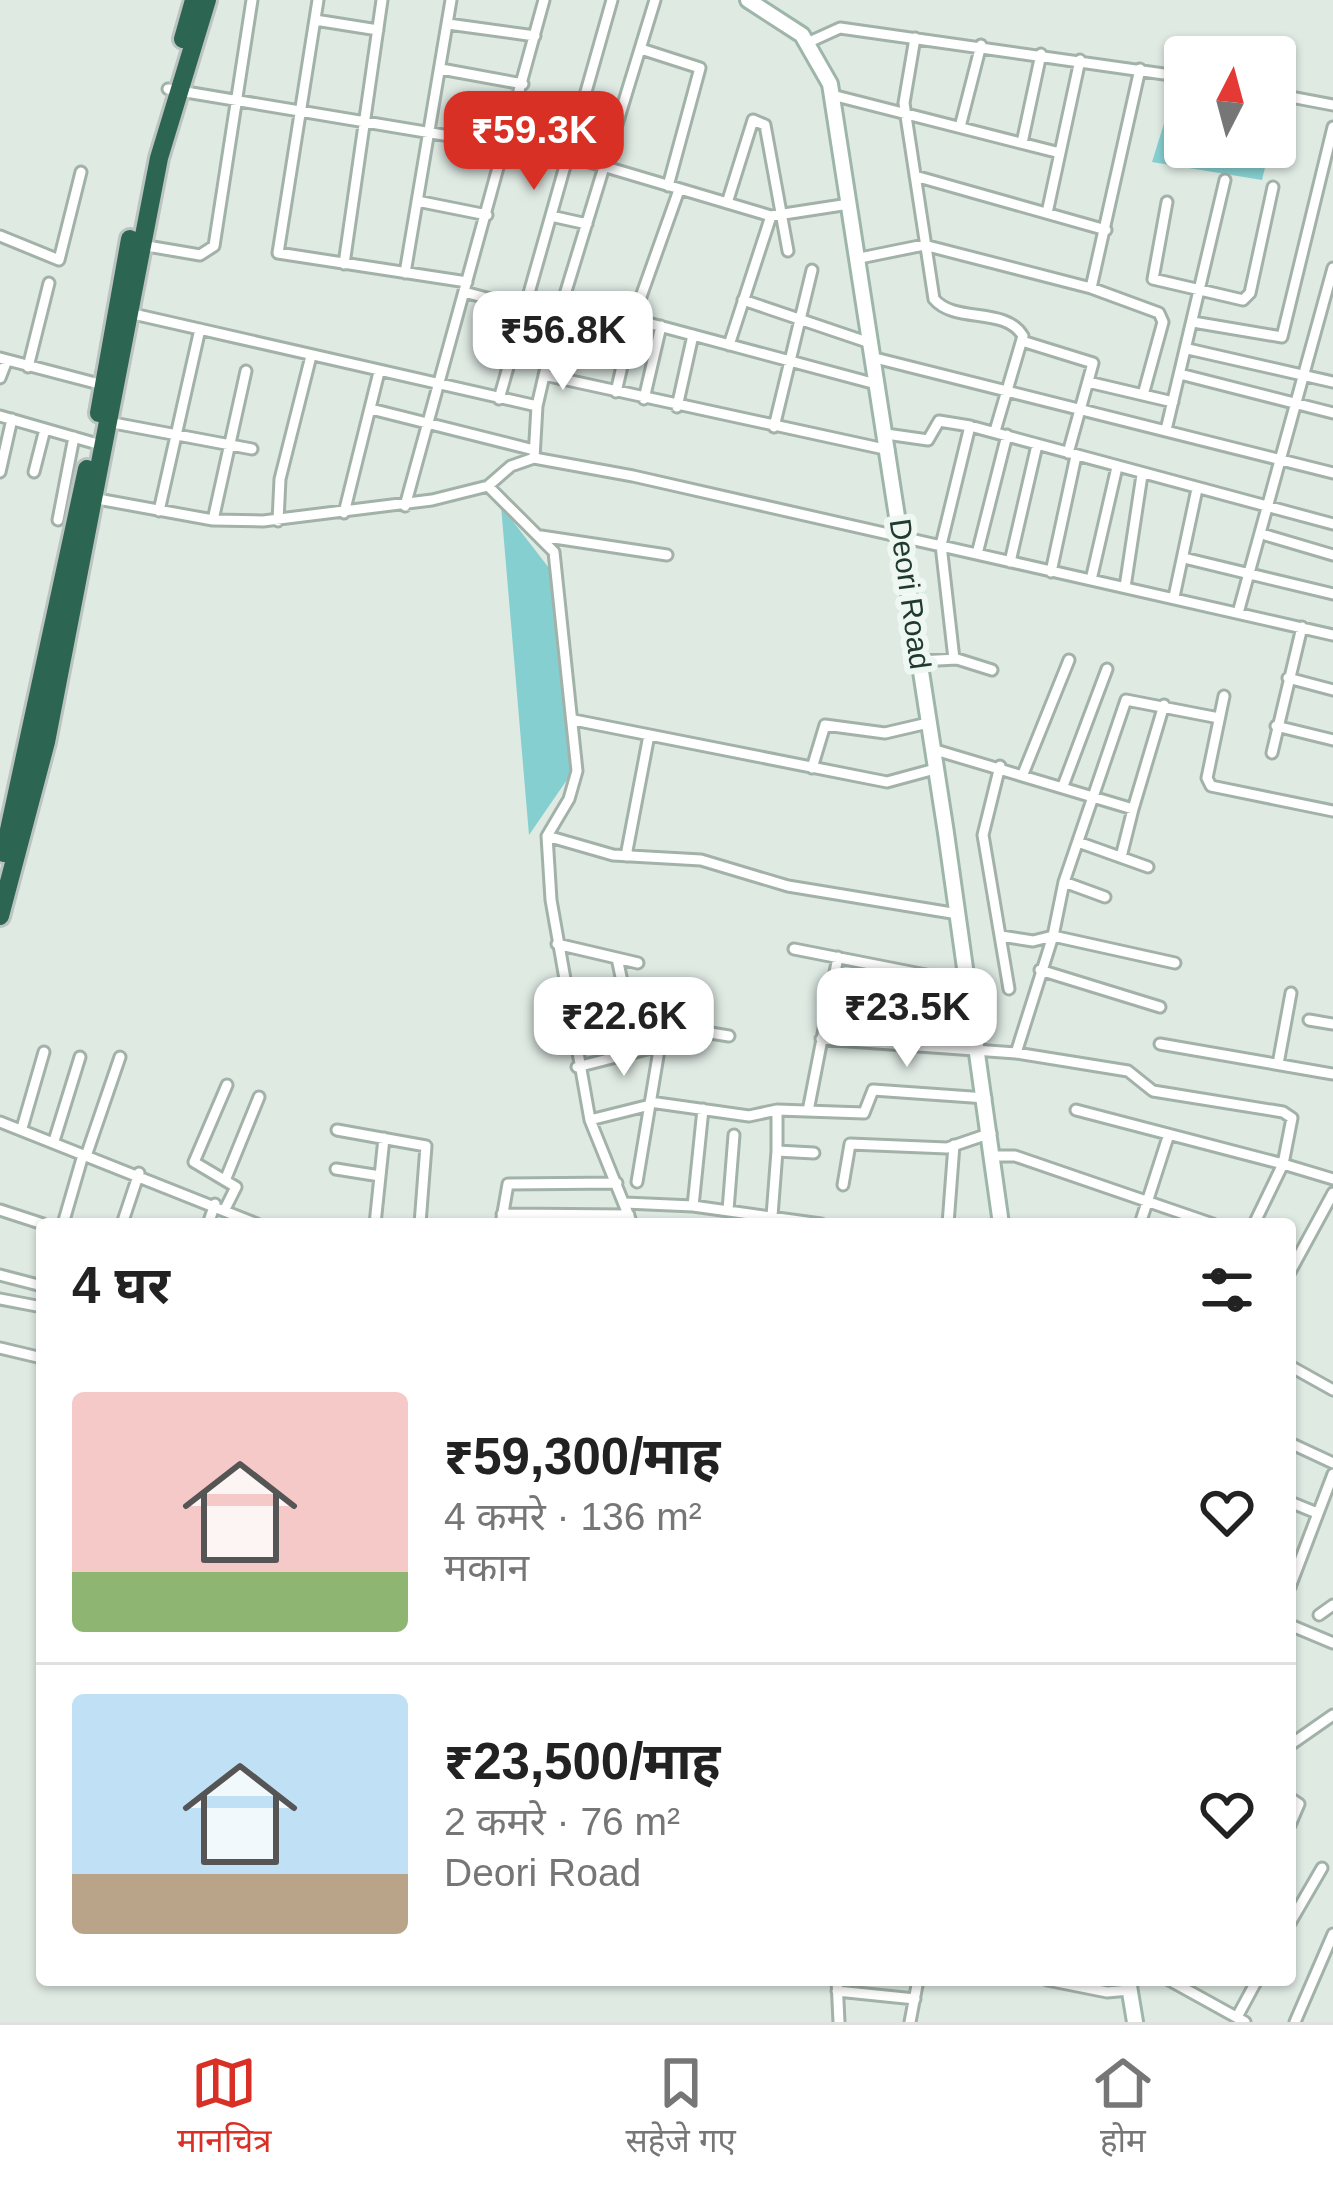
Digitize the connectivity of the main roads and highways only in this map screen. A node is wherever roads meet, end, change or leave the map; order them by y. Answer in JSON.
{"nodes":[{"id":1,"x":194,"y":0,"type":"edge"},
{"id":2,"x":207,"y":0,"type":"edge"},
{"id":3,"x":173,"y":90,"type":"junction"},
{"id":4,"x":87,"y":497,"type":"junction"},
{"id":5,"x":0,"y":869,"type":"edge"},
{"id":6,"x":0,"y":916,"type":"edge"}],
"edges":[{"from":1,"to":3,"type":"highway"},
{"from":2,"to":3,"type":"highway"},
{"from":3,"to":4,"type":"highway"},
{"from":3,"to":4,"type":"highway"},
{"from":4,"to":5,"type":"highway"},
{"from":4,"to":6,"type":"highway"}]}
